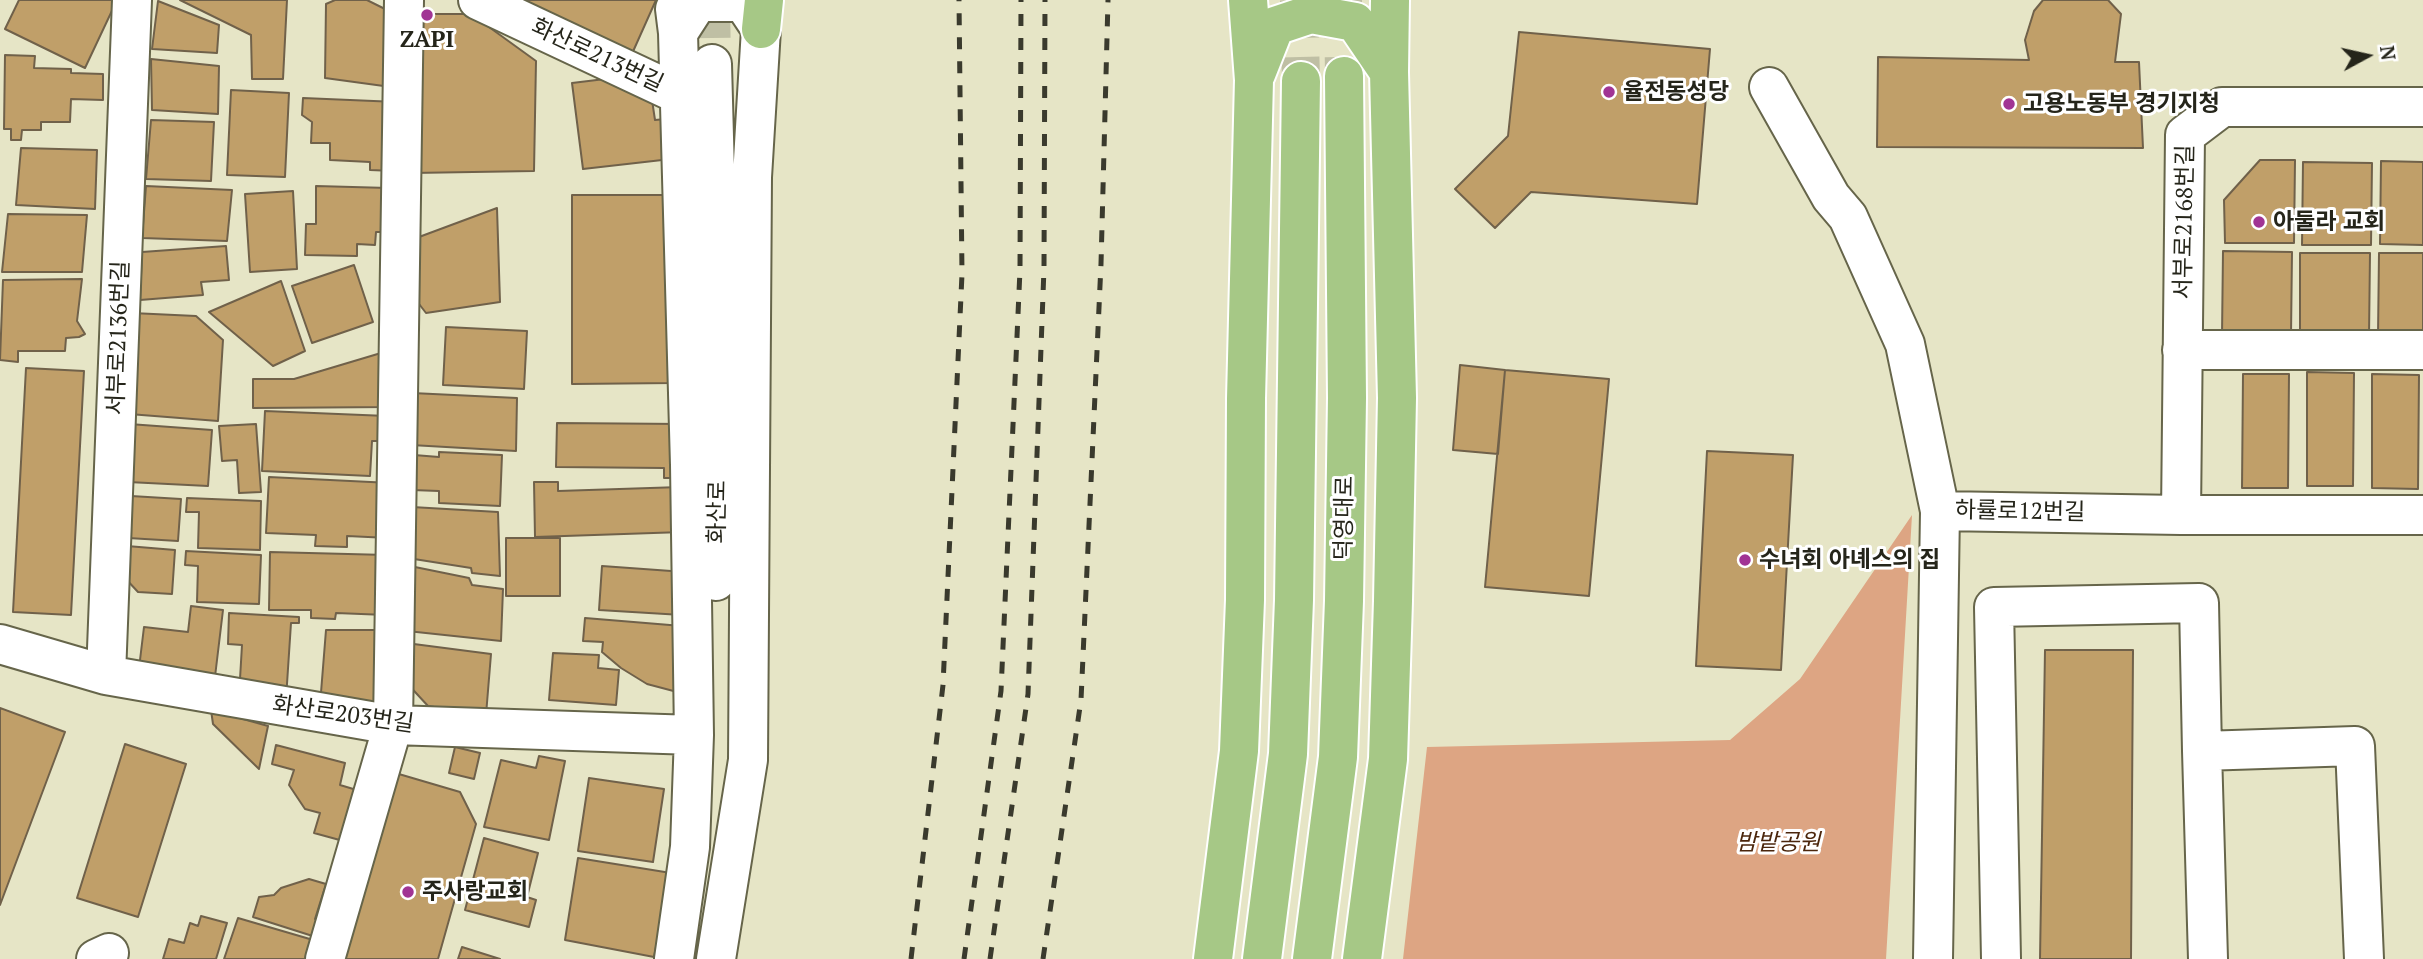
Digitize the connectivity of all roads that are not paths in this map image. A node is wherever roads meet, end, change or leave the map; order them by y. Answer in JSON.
{"nodes":[{"id":1,"x":132,"y":0,"type":"edge"},
{"id":2,"x":404,"y":0,"type":"edge"},
{"id":3,"x":478,"y":0,"type":"edge"},
{"id":4,"x":1248,"y":0,"type":"edge"},
{"id":5,"x":1390,"y":0,"type":"edge"},
{"id":6,"x":762,"y":14,"type":"edge"},
{"id":7,"x":676,"y":16,"type":"edge"},
{"id":8,"x":712,"y":64,"type":"tunnel mouth"},
{"id":9,"x":1389,"y":72,"type":"junction"},
{"id":10,"x":1344,"y":76,"type":"tunnel mouth"},
{"id":11,"x":1254,"y":80,"type":"junction"},
{"id":12,"x":1301,"y":81,"type":"tunnel mouth"},
{"id":13,"x":1769,"y":87,"type":"dead end"},
{"id":14,"x":678,"y":94,"type":"junction"},
{"id":15,"x":2423,"y":107,"type":"edge"},
{"id":16,"x":2182,"y":350,"type":"junction"},
{"id":17,"x":2423,"y":350,"type":"edge"},
{"id":18,"x":1940,"y":511,"type":"junction"},
{"id":19,"x":2181,"y":515,"type":"junction"},
{"id":20,"x":2423,"y":515,"type":"edge"},
{"id":21,"x":0,"y":644,"type":"edge"},
{"id":22,"x":106,"y":675,"type":"junction"},
{"id":23,"x":393,"y":725,"type":"junction"},
{"id":24,"x":694,"y":735,"type":"junction"},
{"id":25,"x":2202,"y":751,"type":"junction"},
{"id":26,"x":325,"y":959,"type":"edge"},
{"id":27,"x":674,"y":959,"type":"edge"},
{"id":28,"x":688,"y":959,"type":"edge"},
{"id":29,"x":716,"y":959,"type":"edge"},
{"id":30,"x":1213,"y":959,"type":"edge"},
{"id":31,"x":1262,"y":959,"type":"edge"},
{"id":32,"x":1312,"y":959,"type":"edge"},
{"id":33,"x":1362,"y":959,"type":"edge"},
{"id":34,"x":1933,"y":959,"type":"edge"},
{"id":35,"x":2001,"y":959,"type":"edge"},
{"id":36,"x":2208,"y":959,"type":"edge"},
{"id":37,"x":2364,"y":959,"type":"edge"}],
"edges":[{"from":1,"to":22,"type":"street","name":"서부로2136번길"},
{"from":2,"to":23,"type":"street"},
{"from":3,"to":14,"type":"street","name":"화산로213번길"},
{"from":4,"to":11,"type":"main road"},
{"from":5,"to":9,"type":"main road"},
{"from":6,"to":7,"type":"street"},
{"from":6,"to":29,"type":"street"},
{"from":7,"to":14,"type":"street"},
{"from":8,"to":28,"type":"street","name":"화산로"},
{"from":9,"to":11,"type":"main road"},
{"from":9,"to":33,"type":"main road"},
{"from":10,"to":32,"type":"main road","name":"덕영대로"},
{"from":11,"to":30,"type":"main road"},
{"from":12,"to":31,"type":"main road"},
{"from":13,"to":18,"type":"street"},
{"from":14,"to":24,"type":"street"},
{"from":15,"to":16,"type":"street","name":"서부로2168번길"},
{"from":16,"to":17,"type":"street"},
{"from":16,"to":19,"type":"street","name":"서부로2168번길"},
{"from":18,"to":19,"type":"street","name":"하률로12번길"},
{"from":18,"to":34,"type":"street","name":"하률로12번길"},
{"from":19,"to":20,"type":"street","name":"하률로12번길"},
{"from":21,"to":22,"type":"street","name":"화산로203번길"},
{"from":22,"to":23,"type":"street","name":"화산로203번길"},
{"from":23,"to":24,"type":"street","name":"화산로203번길"},
{"from":23,"to":26,"type":"street"},
{"from":24,"to":27,"type":"street"},
{"from":25,"to":35,"type":"street"},
{"from":25,"to":36,"type":"street"},
{"from":25,"to":37,"type":"street"}]}
